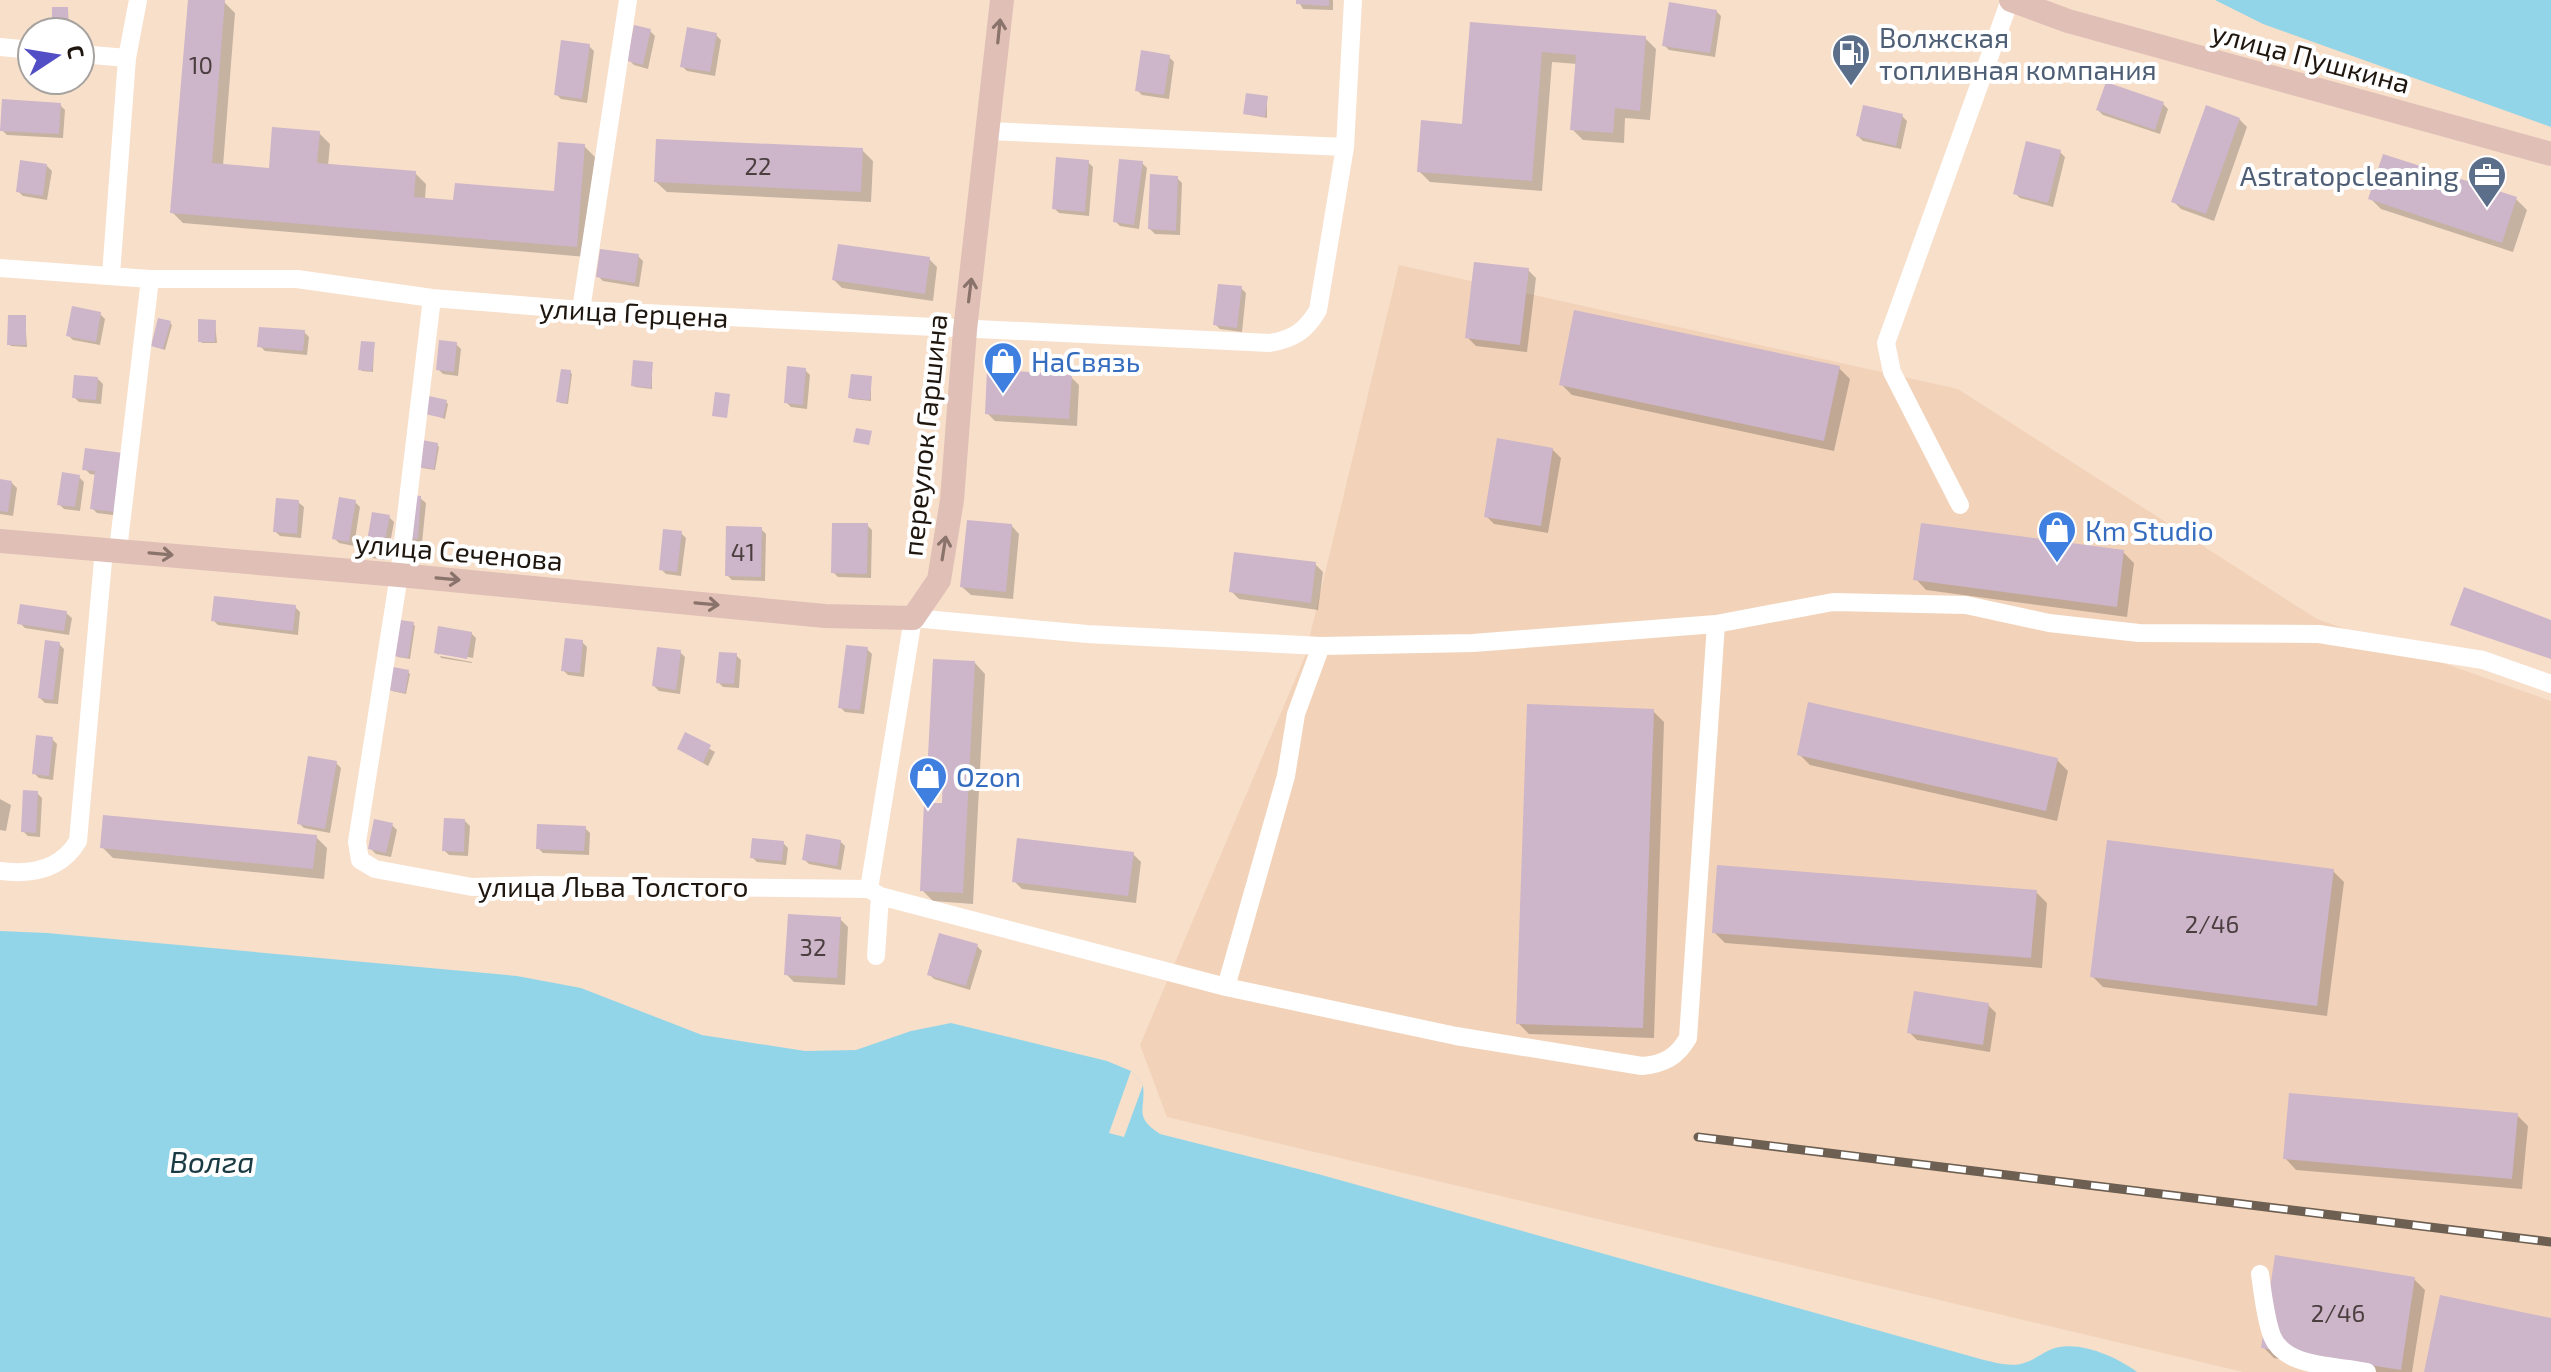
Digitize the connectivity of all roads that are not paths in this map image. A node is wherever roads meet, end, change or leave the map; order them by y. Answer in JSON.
{"nodes":[{"id":1,"x":138,"y":0,"type":"edge"},
{"id":2,"x":628,"y":0,"type":"edge"},
{"id":3,"x":1002,"y":0,"type":"edge"},
{"id":4,"x":1353,"y":0,"type":"edge"},
{"id":5,"x":2010,"y":0,"type":"edge"},
{"id":6,"x":96,"y":55,"type":"edge"},
{"id":7,"x":127,"y":58,"type":"junction"},
{"id":8,"x":988,"y":131,"type":"junction"},
{"id":9,"x":1345,"y":147,"type":"junction"},
{"id":10,"x":2551,"y":154,"type":"edge"},
{"id":11,"x":0,"y":268,"type":"edge"},
{"id":12,"x":111,"y":275,"type":"junction"},
{"id":13,"x":150,"y":279,"type":"junction"},
{"id":14,"x":432,"y":298,"type":"junction"},
{"id":15,"x":581,"y":310,"type":"junction"},
{"id":16,"x":965,"y":330,"type":"junction"},
{"id":17,"x":1960,"y":505,"type":"dead end"},
{"id":18,"x":0,"y":541,"type":"edge"},
{"id":19,"x":111,"y":550,"type":"junction"},
{"id":20,"x":399,"y":575,"type":"junction"},
{"id":21,"x":913,"y":618,"type":"junction"},
{"id":22,"x":1716,"y":624,"type":"junction"},
{"id":23,"x":1321,"y":646,"type":"junction"},
{"id":24,"x":2551,"y":684,"type":"edge"},
{"id":25,"x":0,"y":871,"type":"edge"},
{"id":26,"x":875,"y":893,"type":"junction"},
{"id":27,"x":876,"y":956,"type":"dead end"},
{"id":28,"x":1226,"y":987,"type":"junction"},
{"id":29,"x":2260,"y":1274,"type":"dead end"},
{"id":30,"x":2367,"y":1372,"type":"edge"}],
"edges":[{"from":1,"to":7,"type":"street"},
{"from":2,"to":15,"type":"street"},
{"from":8,"to":3,"type":"main road","name":"переулок Гаршина","one_way":true},
{"from":4,"to":9,"type":"street"},
{"from":5,"to":10,"type":"main road","name":"улица Пушкина"},
{"from":5,"to":17,"type":"street"},
{"from":6,"to":7,"type":"street"},
{"from":7,"to":12,"type":"street"},
{"from":8,"to":9,"type":"street"},
{"from":16,"to":8,"type":"main road","name":"переулок Гаршина","one_way":true},
{"from":9,"to":16,"type":"street","name":"улица Герцена"},
{"from":11,"to":12,"type":"street","name":"улица Герцена"},
{"from":12,"to":13,"type":"street","name":"улица Герцена"},
{"from":13,"to":14,"type":"street","name":"улица Герцена"},
{"from":13,"to":19,"type":"street"},
{"from":14,"to":15,"type":"street","name":"улица Герцена"},
{"from":14,"to":20,"type":"street"},
{"from":15,"to":16,"type":"street","name":"улица Герцена"},
{"from":21,"to":16,"type":"main road","name":"переулок Гаршина","one_way":true},
{"from":18,"to":19,"type":"main road","name":"улица Сеченова"},
{"from":19,"to":20,"type":"main road","name":"улица Сеченова","one_way":true},
{"from":19,"to":25,"type":"street"},
{"from":20,"to":21,"type":"main road","name":"улица Сеченова","one_way":true},
{"from":20,"to":26,"type":"street","name":"улица Льва Толстого"},
{"from":21,"to":23,"type":"street"},
{"from":21,"to":26,"type":"street","name":"переулок Гаршина"},
{"from":22,"to":23,"type":"street"},
{"from":22,"to":24,"type":"street"},
{"from":22,"to":28,"type":"street","name":"улица Льва Толстого"},
{"from":23,"to":28,"type":"street"},
{"from":26,"to":27,"type":"street","name":"переулок Гаршина"},
{"from":26,"to":28,"type":"street","name":"улица Льва Толстого"},
{"from":29,"to":30,"type":"street"}]}
